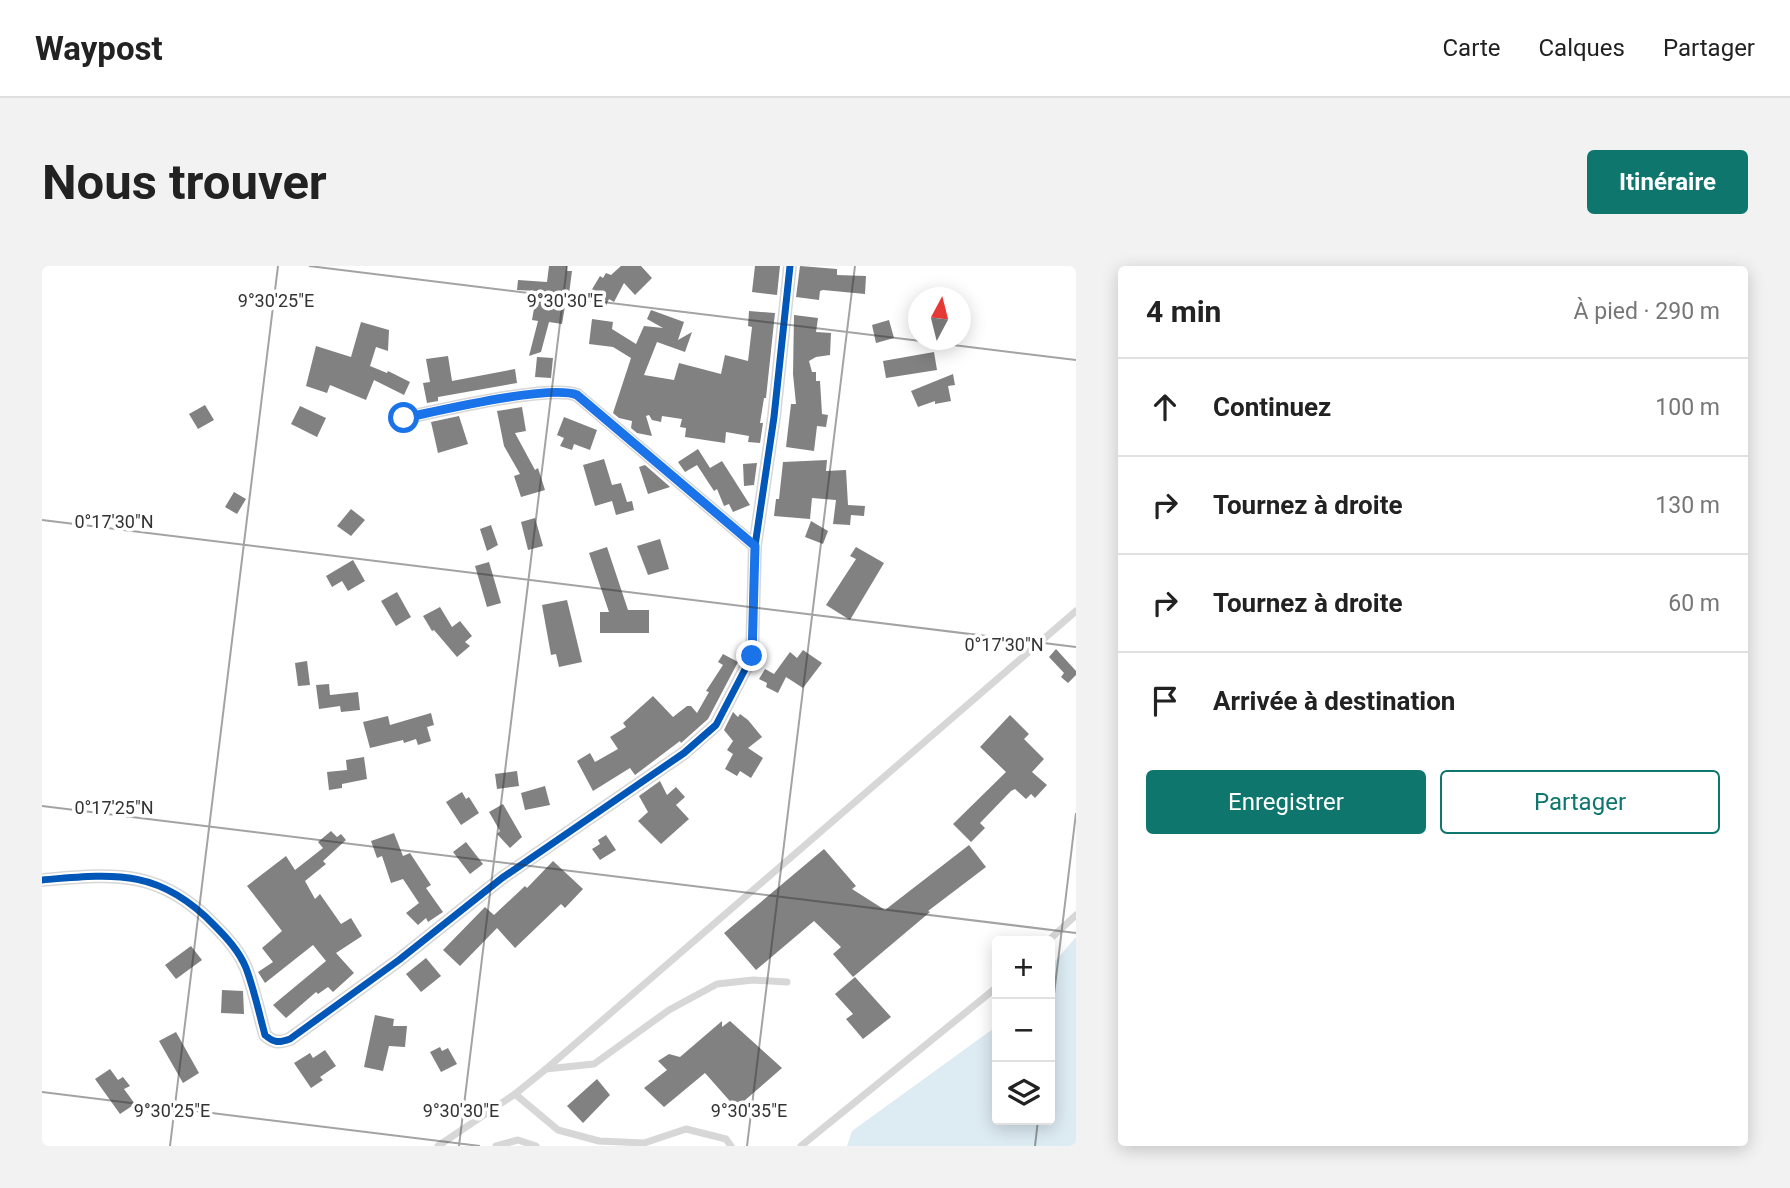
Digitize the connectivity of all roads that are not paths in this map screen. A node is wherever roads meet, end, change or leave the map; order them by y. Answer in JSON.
{"nodes":[{"id":1,"x":790,"y":266,"type":"edge"},
{"id":2,"x":404,"y":418,"type":"dead end"},
{"id":3,"x":755,"y":546,"type":"junction"},
{"id":4,"x":1076,"y":611,"type":"edge"},
{"id":5,"x":42,"y":880,"type":"edge"},
{"id":6,"x":1076,"y":915,"type":"edge"},
{"id":7,"x":1053,"y":936,"type":"edge"},
{"id":8,"x":787,"y":982,"type":"dead end"},
{"id":9,"x":992,"y":991,"type":"edge"},
{"id":10,"x":545,"y":1069,"type":"junction"},
{"id":11,"x":515,"y":1094,"type":"junction"},
{"id":12,"x":438,"y":1146,"type":"edge"},
{"id":13,"x":496,"y":1146,"type":"edge"},
{"id":14,"x":536,"y":1146,"type":"edge"},
{"id":15,"x":731,"y":1146,"type":"edge"},
{"id":16,"x":801,"y":1146,"type":"edge"}],
"edges":[{"from":1,"to":3,"type":"street"},
{"from":2,"to":3,"type":"street"},
{"from":3,"to":5,"type":"street"},
{"from":4,"to":10,"type":"lane"},
{"from":6,"to":7,"type":"lane"},
{"from":8,"to":10,"type":"lane"},
{"from":9,"to":16,"type":"lane"},
{"from":10,"to":11,"type":"lane"},
{"from":11,"to":12,"type":"lane"},
{"from":11,"to":15,"type":"lane"},
{"from":13,"to":14,"type":"lane"}]}
